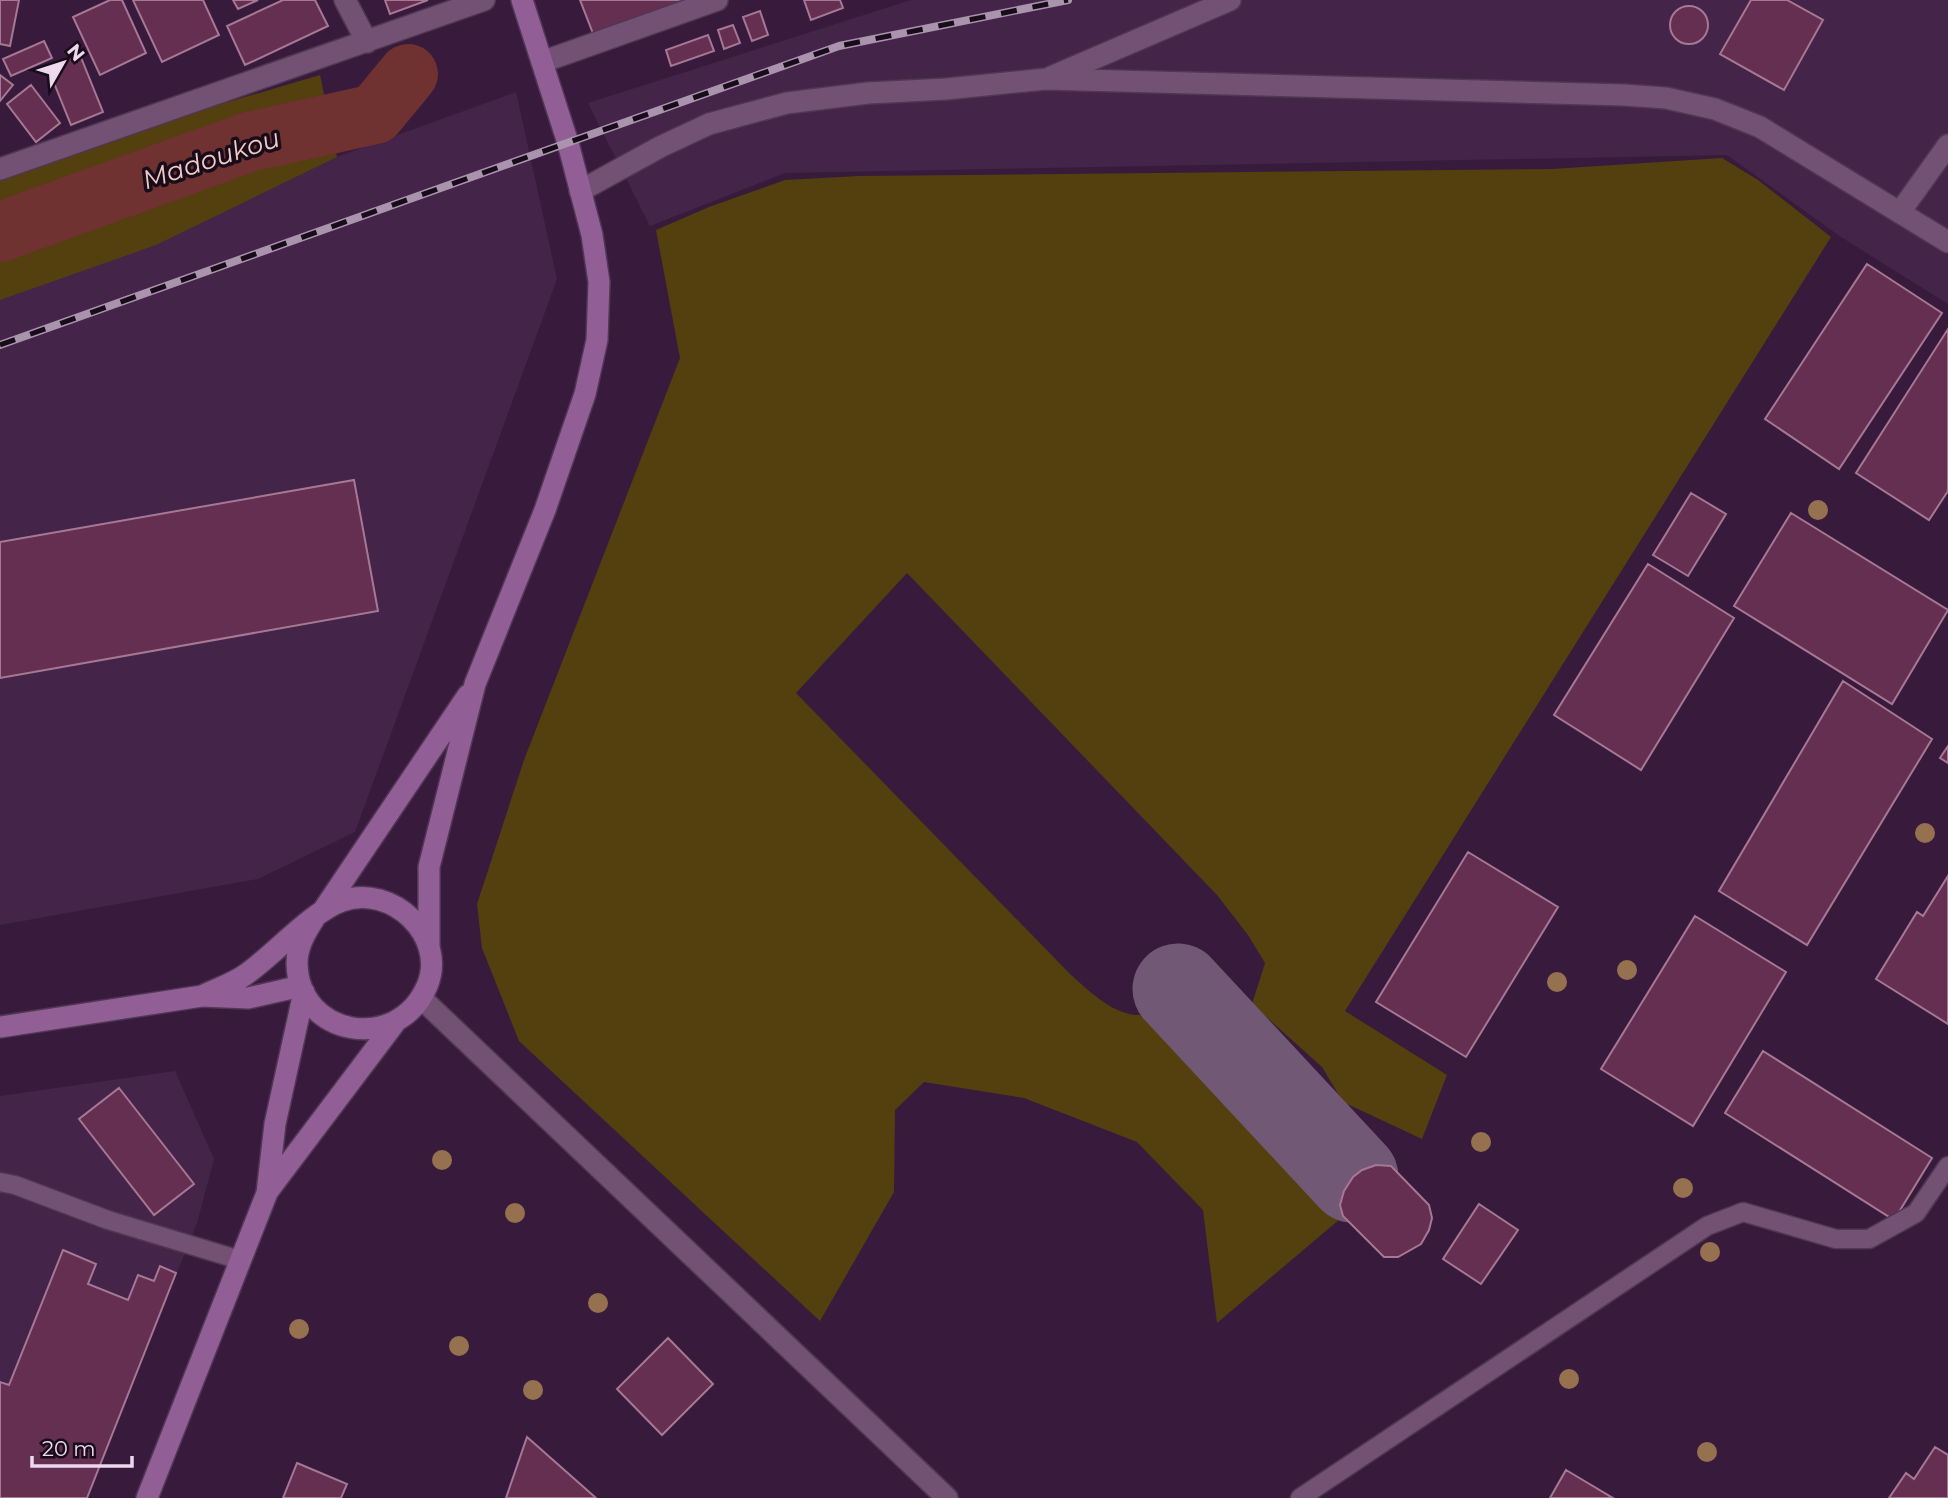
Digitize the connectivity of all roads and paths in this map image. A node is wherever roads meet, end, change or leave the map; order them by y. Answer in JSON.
{"nodes":[{"id":1,"x":345,"y":0,"type":"edge"},
{"id":2,"x":484,"y":0,"type":"edge"},
{"id":3,"x":522,"y":0,"type":"edge"},
{"id":4,"x":717,"y":0,"type":"edge"},
{"id":5,"x":1230,"y":0,"type":"edge"},
{"id":6,"x":367,"y":42,"type":"junction"},
{"id":7,"x":542,"y":62,"type":"junction"},
{"id":8,"x":1046,"y":79,"type":"junction"},
{"id":9,"x":1948,"y":145,"type":"edge"},
{"id":10,"x":0,"y":169,"type":"edge"},
{"id":11,"x":580,"y":191,"type":"junction"},
{"id":12,"x":1900,"y":212,"type":"junction"},
{"id":13,"x":1948,"y":242,"type":"edge"},
{"id":14,"x":475,"y":684,"type":"junction"},
{"id":15,"x":319,"y":915,"type":"junction"},
{"id":16,"x":429,"y":948,"type":"junction"},
{"id":17,"x":302,"y":989,"type":"junction"},
{"id":18,"x":202,"y":996,"type":"junction"},
{"id":19,"x":421,"y":998,"type":"junction"},
{"id":20,"x":394,"y":1024,"type":"junction"},
{"id":21,"x":0,"y":1027,"type":"edge"},
{"id":22,"x":1948,"y":1166,"type":"edge"},
{"id":23,"x":0,"y":1182,"type":"edge"},
{"id":24,"x":267,"y":1193,"type":"junction"},
{"id":25,"x":240,"y":1260,"type":"junction"},
{"id":26,"x":147,"y":1498,"type":"edge"},
{"id":27,"x":947,"y":1498,"type":"edge"},
{"id":28,"x":1300,"y":1498,"type":"edge"}],
"edges":[{"from":1,"to":6,"type":"street"},
{"from":2,"to":6,"type":"street"},
{"from":3,"to":7,"type":"main road"},
{"from":4,"to":7,"type":"street"},
{"from":5,"to":8,"type":"street"},
{"from":6,"to":10,"type":"street"},
{"from":7,"to":11,"type":"main road"},
{"from":8,"to":11,"type":"street"},
{"from":8,"to":12,"type":"street"},
{"from":9,"to":12,"type":"street"},
{"from":11,"to":14,"type":"main road"},
{"from":12,"to":13,"type":"street"},
{"from":14,"to":15,"type":"main road"},
{"from":14,"to":16,"type":"main road"},
{"from":15,"to":16,"type":"main road"},
{"from":15,"to":17,"type":"main road"},
{"from":15,"to":18,"type":"main road"},
{"from":16,"to":19,"type":"main road"},
{"from":17,"to":18,"type":"main road"},
{"from":17,"to":20,"type":"main road"},
{"from":17,"to":24,"type":"main road"},
{"from":18,"to":21,"type":"main road"},
{"from":19,"to":20,"type":"main road"},
{"from":19,"to":27,"type":"street"},
{"from":20,"to":24,"type":"main road"},
{"from":22,"to":28,"type":"lane"},
{"from":23,"to":25,"type":"lane"},
{"from":24,"to":25,"type":"main road"},
{"from":25,"to":26,"type":"main road"}]}
